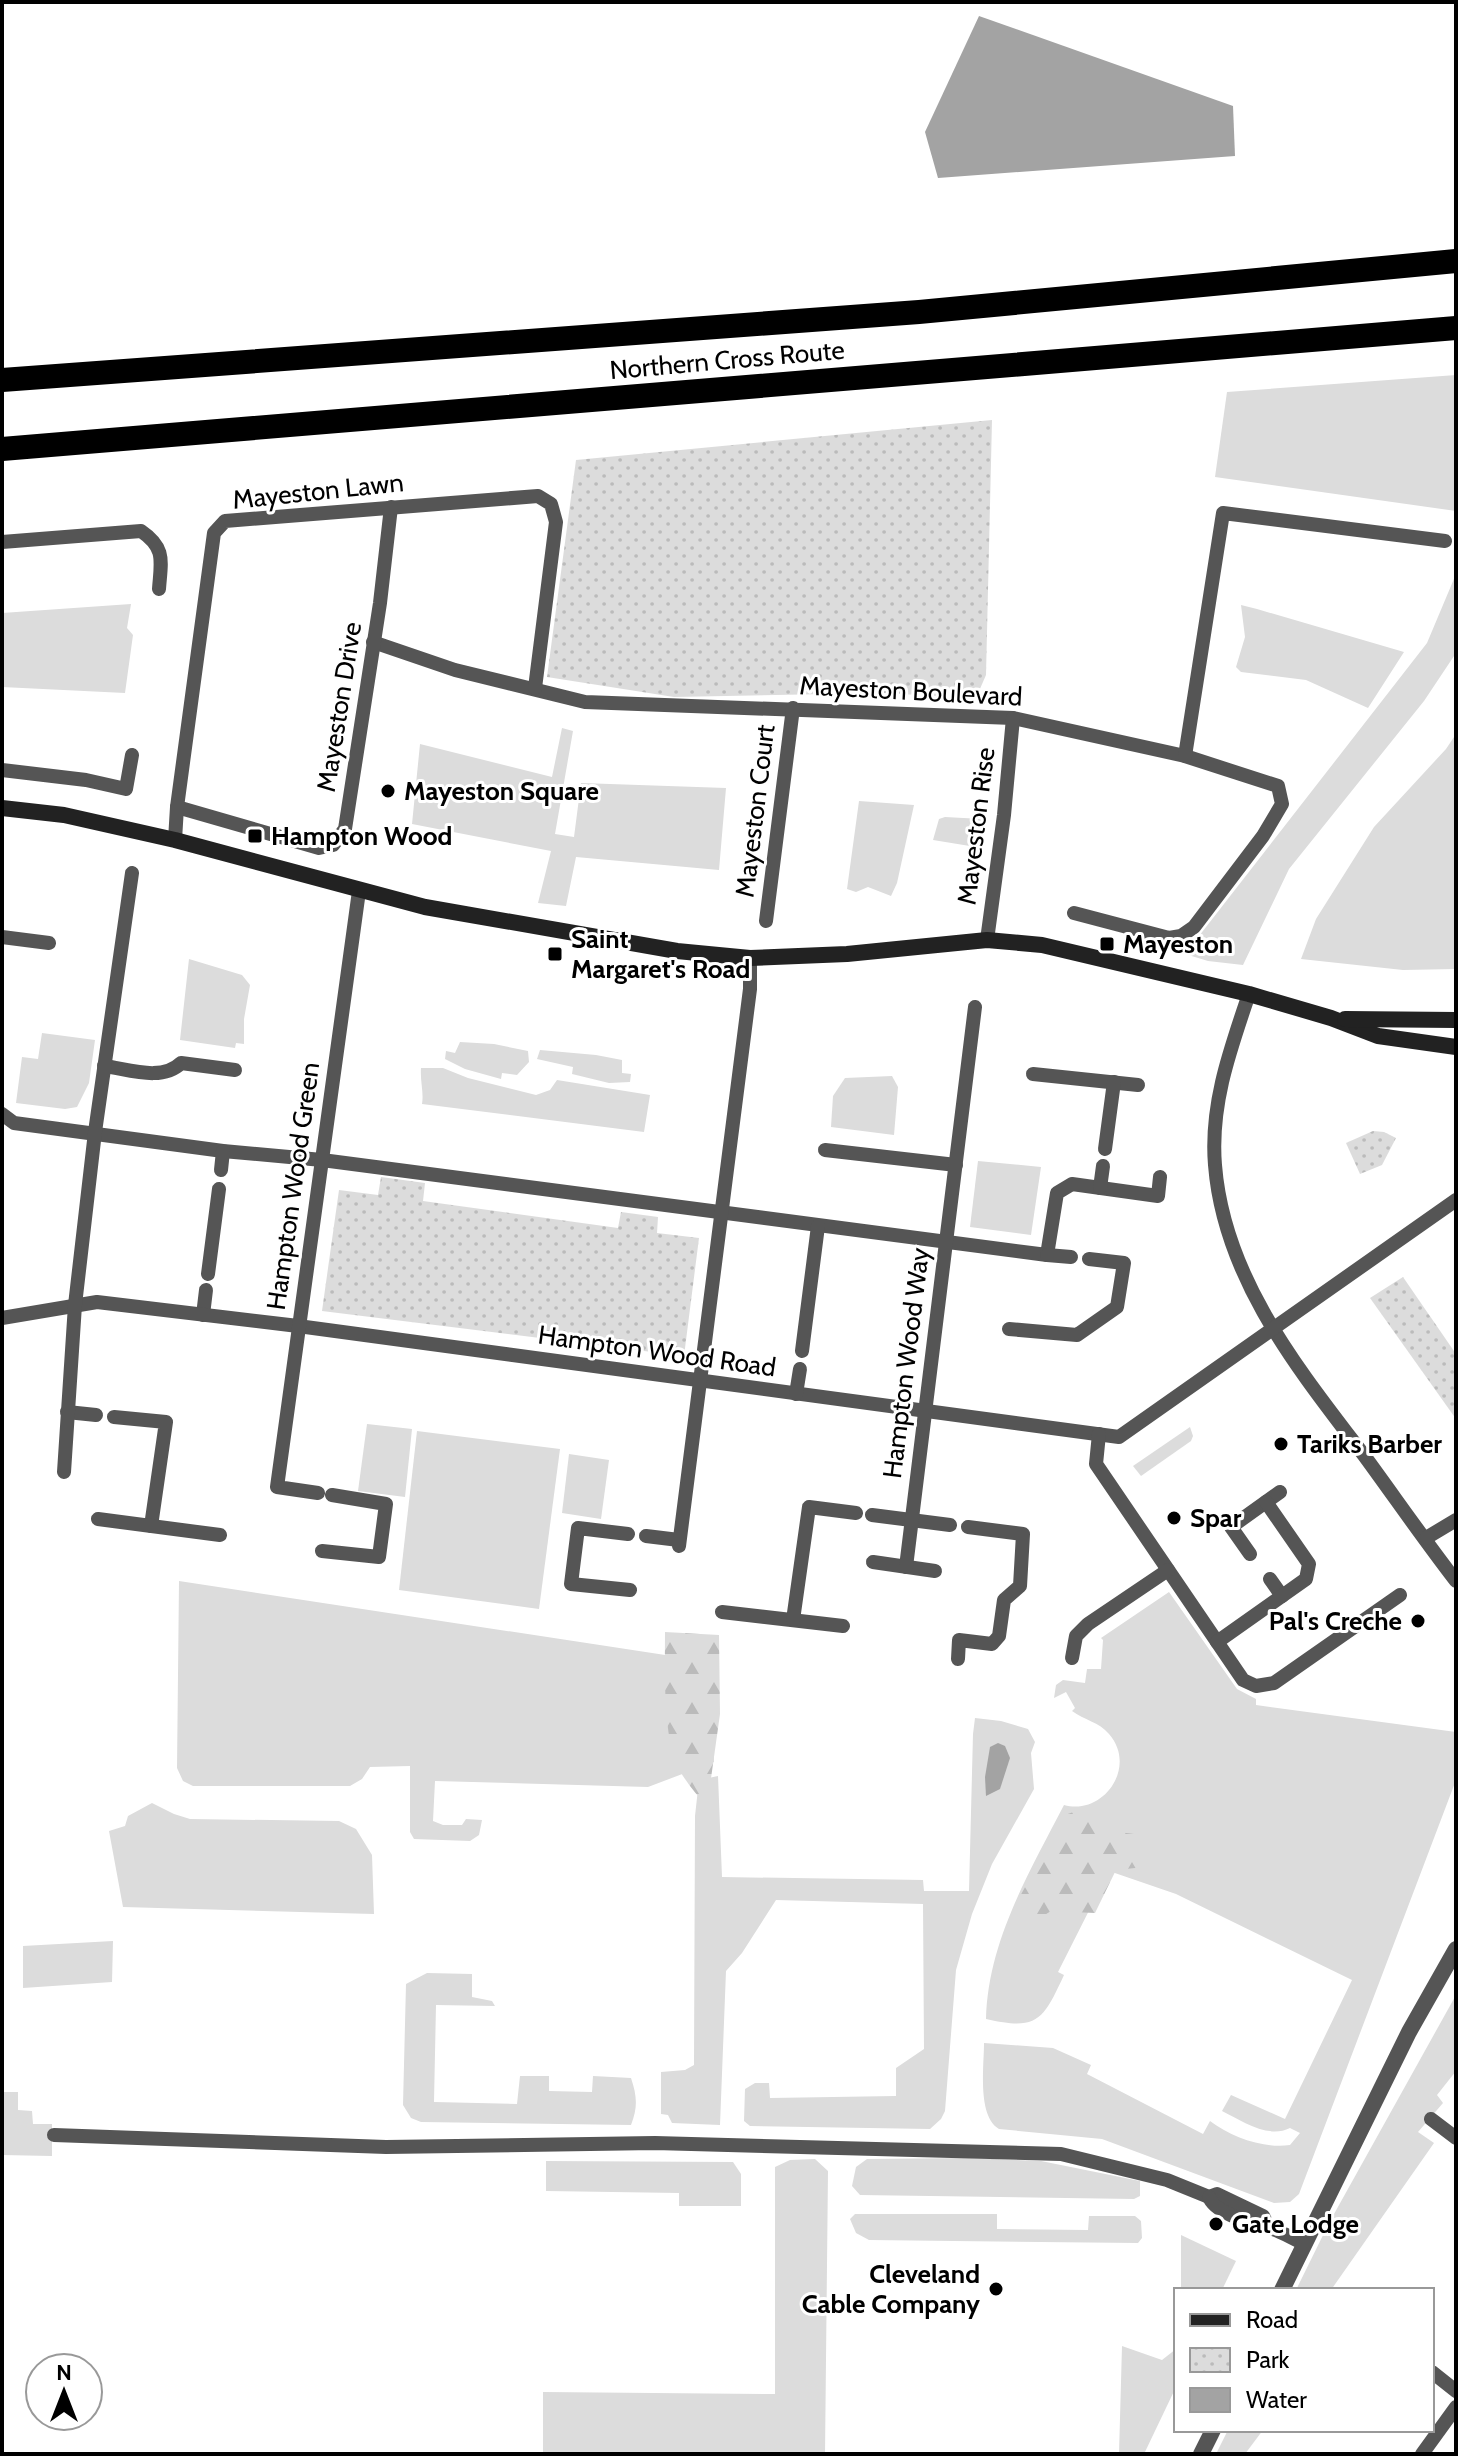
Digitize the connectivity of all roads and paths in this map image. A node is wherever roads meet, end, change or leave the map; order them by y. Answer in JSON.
{"nodes":[{"id":1,"x":1456,"y":261,"type":"edge"},
{"id":2,"x":1456,"y":328,"type":"edge"},
{"id":3,"x":2,"y":380,"type":"edge"},
{"id":4,"x":2,"y":449,"type":"edge"},
{"id":5,"x":391,"y":507,"type":"junction"},
{"id":6,"x":1445,"y":541,"type":"dead end"},
{"id":7,"x":2,"y":542,"type":"edge"},
{"id":8,"x":159,"y":589,"type":"dead end"},
{"id":9,"x":373,"y":642,"type":"junction"},
{"id":10,"x":535,"y":688,"type":"junction"},
{"id":11,"x":793,"y":708,"type":"junction"},
{"id":12,"x":1013,"y":718,"type":"junction"},
{"id":13,"x":132,"y":755,"type":"dead end"},
{"id":14,"x":1185,"y":756,"type":"junction"},
{"id":15,"x":2,"y":770,"type":"edge"},
{"id":16,"x":177,"y":807,"type":"junction"},
{"id":17,"x":2,"y":808,"type":"edge"},
{"id":18,"x":175,"y":840,"type":"junction"},
{"id":19,"x":132,"y":873,"type":"dead end"},
{"id":20,"x":359,"y":891,"type":"junction"},
{"id":21,"x":1074,"y":913,"type":"dead end"},
{"id":22,"x":766,"y":921,"type":"dead end"},
{"id":23,"x":2,"y":937,"type":"edge"},
{"id":24,"x":987,"y":940,"type":"junction"},
{"id":25,"x":49,"y":943,"type":"dead end"},
{"id":26,"x":750,"y":958,"type":"junction"},
{"id":27,"x":1249,"y":994,"type":"junction"},
{"id":28,"x":975,"y":1007,"type":"dead end"},
{"id":29,"x":1331,"y":1018,"type":"junction"},
{"id":30,"x":1456,"y":1020,"type":"edge"},
{"id":31,"x":1456,"y":1047,"type":"edge"},
{"id":32,"x":104,"y":1066,"type":"junction"},
{"id":33,"x":235,"y":1070,"type":"dead end"},
{"id":34,"x":1033,"y":1074,"type":"dead end"},
{"id":35,"x":1114,"y":1082,"type":"junction"},
{"id":36,"x":1138,"y":1085,"type":"dead end"},
{"id":37,"x":2,"y":1115,"type":"edge"},
{"id":38,"x":95,"y":1132,"type":"junction"},
{"id":39,"x":1105,"y":1149,"type":"dead end"},
{"id":40,"x":825,"y":1150,"type":"dead end"},
{"id":41,"x":223,"y":1151,"type":"junction"},
{"id":42,"x":322,"y":1160,"type":"junction"},
{"id":43,"x":956,"y":1165,"type":"junction"},
{"id":44,"x":1103,"y":1166,"type":"dead end"},
{"id":45,"x":221,"y":1170,"type":"dead end"},
{"id":46,"x":1160,"y":1177,"type":"dead end"},
{"id":47,"x":1100,"y":1188,"type":"junction"},
{"id":48,"x":219,"y":1189,"type":"dead end"},
{"id":49,"x":1456,"y":1200,"type":"edge"},
{"id":50,"x":720,"y":1213,"type":"junction"},
{"id":51,"x":818,"y":1226,"type":"junction"},
{"id":52,"x":946,"y":1243,"type":"junction"},
{"id":53,"x":1047,"y":1255,"type":"junction"},
{"id":54,"x":1071,"y":1257,"type":"dead end"},
{"id":55,"x":1089,"y":1259,"type":"dead end"},
{"id":56,"x":208,"y":1274,"type":"dead end"},
{"id":57,"x":206,"y":1290,"type":"dead end"},
{"id":58,"x":75,"y":1305,"type":"junction"},
{"id":59,"x":203,"y":1315,"type":"junction"},
{"id":60,"x":2,"y":1318,"type":"edge"},
{"id":61,"x":298,"y":1326,"type":"junction"},
{"id":62,"x":1009,"y":1329,"type":"dead end"},
{"id":63,"x":1273,"y":1330,"type":"junction"},
{"id":64,"x":802,"y":1351,"type":"dead end"},
{"id":65,"x":800,"y":1369,"type":"dead end"},
{"id":66,"x":699,"y":1381,"type":"junction"},
{"id":67,"x":796,"y":1394,"type":"junction"},
{"id":68,"x":924,"y":1411,"type":"junction"},
{"id":69,"x":67,"y":1412,"type":"junction"},
{"id":70,"x":96,"y":1415,"type":"dead end"},
{"id":71,"x":114,"y":1417,"type":"dead end"},
{"id":72,"x":1099,"y":1434,"type":"junction"},
{"id":73,"x":64,"y":1472,"type":"dead end"},
{"id":74,"x":1280,"y":1492,"type":"dead end"},
{"id":75,"x":1266,"y":1502,"type":"junction"},
{"id":76,"x":856,"y":1513,"type":"dead end"},
{"id":77,"x":872,"y":1515,"type":"dead end"},
{"id":78,"x":98,"y":1519,"type":"dead end"},
{"id":79,"x":911,"y":1520,"type":"junction"},
{"id":80,"x":1456,"y":1520,"type":"edge"},
{"id":81,"x":950,"y":1525,"type":"dead end"},
{"id":82,"x":151,"y":1526,"type":"junction"},
{"id":83,"x":968,"y":1527,"type":"dead end"},
{"id":84,"x":628,"y":1534,"type":"dead end"},
{"id":85,"x":220,"y":1535,"type":"dead end"},
{"id":86,"x":646,"y":1536,"type":"dead end"},
{"id":87,"x":1426,"y":1538,"type":"junction"},
{"id":88,"x":322,"y":1551,"type":"dead end"},
{"id":89,"x":1250,"y":1554,"type":"dead end"},
{"id":90,"x":873,"y":1562,"type":"dead end"},
{"id":91,"x":906,"y":1567,"type":"junction"},
{"id":92,"x":1168,"y":1570,"type":"junction"},
{"id":93,"x":935,"y":1571,"type":"dead end"},
{"id":94,"x":1270,"y":1579,"type":"dead end"},
{"id":95,"x":1456,"y":1581,"type":"edge"},
{"id":96,"x":630,"y":1590,"type":"dead end"},
{"id":97,"x":1400,"y":1595,"type":"dead end"},
{"id":98,"x":1282,"y":1596,"type":"junction"},
{"id":99,"x":722,"y":1612,"type":"dead end"},
{"id":100,"x":793,"y":1620,"type":"junction"},
{"id":101,"x":843,"y":1626,"type":"dead end"},
{"id":102,"x":1217,"y":1642,"type":"junction"},
{"id":103,"x":1072,"y":1658,"type":"dead end"},
{"id":104,"x":958,"y":1659,"type":"dead end"},
{"id":105,"x":1456,"y":1949,"type":"edge"},
{"id":106,"x":1431,"y":2119,"type":"dead end"},
{"id":107,"x":54,"y":2135,"type":"dead end"},
{"id":108,"x":1456,"y":2138,"type":"edge"},
{"id":109,"x":1305,"y":2244,"type":"junction"},
{"id":110,"x":1283,"y":2288,"type":"edge"},
{"id":111,"x":1434,"y":2374,"type":"edge"},
{"id":112,"x":1456,"y":2391,"type":"edge"},
{"id":113,"x":1456,"y":2407,"type":"edge"},
{"id":114,"x":1212,"y":2432,"type":"edge"},
{"id":115,"x":1201,"y":2454,"type":"edge"},
{"id":116,"x":1422,"y":2454,"type":"edge"}],
"edges":[{"from":1,"to":3,"type":"highway","name":"Northern Cross Route"},
{"from":2,"to":4,"type":"highway","name":"Northern Cross Route"},
{"from":5,"to":9,"type":"street","name":"Mayeston Drive"},
{"from":5,"to":10,"type":"street","name":"Mayeston Lawn"},
{"from":5,"to":16,"type":"street","name":"Mayeston Lawn"},
{"from":6,"to":14,"type":"street"},
{"from":7,"to":8,"type":"street"},
{"from":9,"to":10,"type":"street","name":"Mayeston Boulevard"},
{"from":9,"to":16,"type":"street","name":"Mayeston Drive"},
{"from":10,"to":11,"type":"street","name":"Mayeston Boulevard"},
{"from":11,"to":12,"type":"street","name":"Mayeston Boulevard"},
{"from":11,"to":22,"type":"street","name":"Mayeston Court"},
{"from":12,"to":14,"type":"street","name":"Mayeston Boulevard"},
{"from":12,"to":24,"type":"street","name":"Mayeston Rise"},
{"from":13,"to":15,"type":"street"},
{"from":14,"to":21,"type":"street","name":"Mayeston Boulevard"},
{"from":16,"to":18,"type":"street","name":"Mayeston Lawn"},
{"from":17,"to":18,"type":"main road"},
{"from":18,"to":20,"type":"main road"},
{"from":19,"to":32,"type":"street"},
{"from":20,"to":26,"type":"main road"},
{"from":20,"to":42,"type":"street","name":"Hampton Wood Green"},
{"from":23,"to":25,"type":"street"},
{"from":24,"to":26,"type":"main road"},
{"from":24,"to":27,"type":"main road"},
{"from":26,"to":50,"type":"street"},
{"from":27,"to":29,"type":"main road"},
{"from":27,"to":63,"type":"street"},
{"from":28,"to":43,"type":"street","name":"Hampton Wood Way"},
{"from":29,"to":30,"type":"main road"},
{"from":29,"to":31,"type":"main road"},
{"from":32,"to":33,"type":"street"},
{"from":32,"to":38,"type":"street"},
{"from":34,"to":35,"type":"street"},
{"from":35,"to":36,"type":"street"},
{"from":35,"to":39,"type":"street"},
{"from":37,"to":38,"type":"street"},
{"from":38,"to":41,"type":"street"},
{"from":38,"to":58,"type":"street"},
{"from":40,"to":43,"type":"street"},
{"from":41,"to":42,"type":"street"},
{"from":41,"to":45,"type":"street"},
{"from":42,"to":50,"type":"street"},
{"from":42,"to":61,"type":"street","name":"Hampton Wood Green"},
{"from":43,"to":52,"type":"street","name":"Hampton Wood Way"},
{"from":44,"to":47,"type":"street"},
{"from":46,"to":47,"type":"street"},
{"from":47,"to":53,"type":"street"},
{"from":48,"to":56,"type":"street"},
{"from":49,"to":63,"type":"street","name":"Hampton Wood Road"},
{"from":50,"to":51,"type":"street"},
{"from":50,"to":66,"type":"street"},
{"from":51,"to":52,"type":"street"},
{"from":51,"to":64,"type":"street"},
{"from":52,"to":53,"type":"street"},
{"from":52,"to":68,"type":"street","name":"Hampton Wood Way"},
{"from":53,"to":54,"type":"street"},
{"from":55,"to":62,"type":"street"},
{"from":57,"to":59,"type":"street"},
{"from":58,"to":59,"type":"street","name":"Hampton Wood Road"},
{"from":58,"to":60,"type":"street","name":"Hampton Wood Road"},
{"from":58,"to":69,"type":"street"},
{"from":59,"to":61,"type":"street","name":"Hampton Wood Road"},
{"from":61,"to":66,"type":"street","name":"Hampton Wood Road"},
{"from":61,"to":88,"type":"street","name":"Hampton Wood Green"},
{"from":63,"to":72,"type":"street","name":"Hampton Wood Road"},
{"from":63,"to":87,"type":"street"},
{"from":65,"to":67,"type":"street"},
{"from":66,"to":67,"type":"street","name":"Hampton Wood Road"},
{"from":66,"to":86,"type":"street"},
{"from":67,"to":68,"type":"street","name":"Hampton Wood Road"},
{"from":68,"to":72,"type":"street","name":"Hampton Wood Road"},
{"from":68,"to":79,"type":"street","name":"Hampton Wood Way"},
{"from":69,"to":70,"type":"street"},
{"from":69,"to":73,"type":"street"},
{"from":71,"to":82,"type":"street"},
{"from":72,"to":92,"type":"street"},
{"from":74,"to":75,"type":"street"},
{"from":75,"to":89,"type":"street"},
{"from":75,"to":98,"type":"street"},
{"from":76,"to":100,"type":"street"},
{"from":77,"to":79,"type":"street"},
{"from":78,"to":82,"type":"street"},
{"from":79,"to":81,"type":"street"},
{"from":79,"to":91,"type":"street","name":"Hampton Wood Way"},
{"from":80,"to":87,"type":"street"},
{"from":82,"to":85,"type":"street"},
{"from":83,"to":104,"type":"street"},
{"from":84,"to":96,"type":"street"},
{"from":87,"to":95,"type":"street"},
{"from":90,"to":91,"type":"street"},
{"from":91,"to":93,"type":"street"},
{"from":92,"to":102,"type":"street"},
{"from":92,"to":103,"type":"street"},
{"from":94,"to":98,"type":"street"},
{"from":97,"to":102,"type":"street"},
{"from":98,"to":102,"type":"street"},
{"from":99,"to":100,"type":"street"},
{"from":100,"to":101,"type":"street"},
{"from":105,"to":109,"type":"street"},
{"from":106,"to":108,"type":"street"},
{"from":107,"to":109,"type":"street"},
{"from":109,"to":110,"type":"street"},
{"from":111,"to":112,"type":"street"},
{"from":113,"to":116,"type":"street"},
{"from":114,"to":115,"type":"street"}]}
